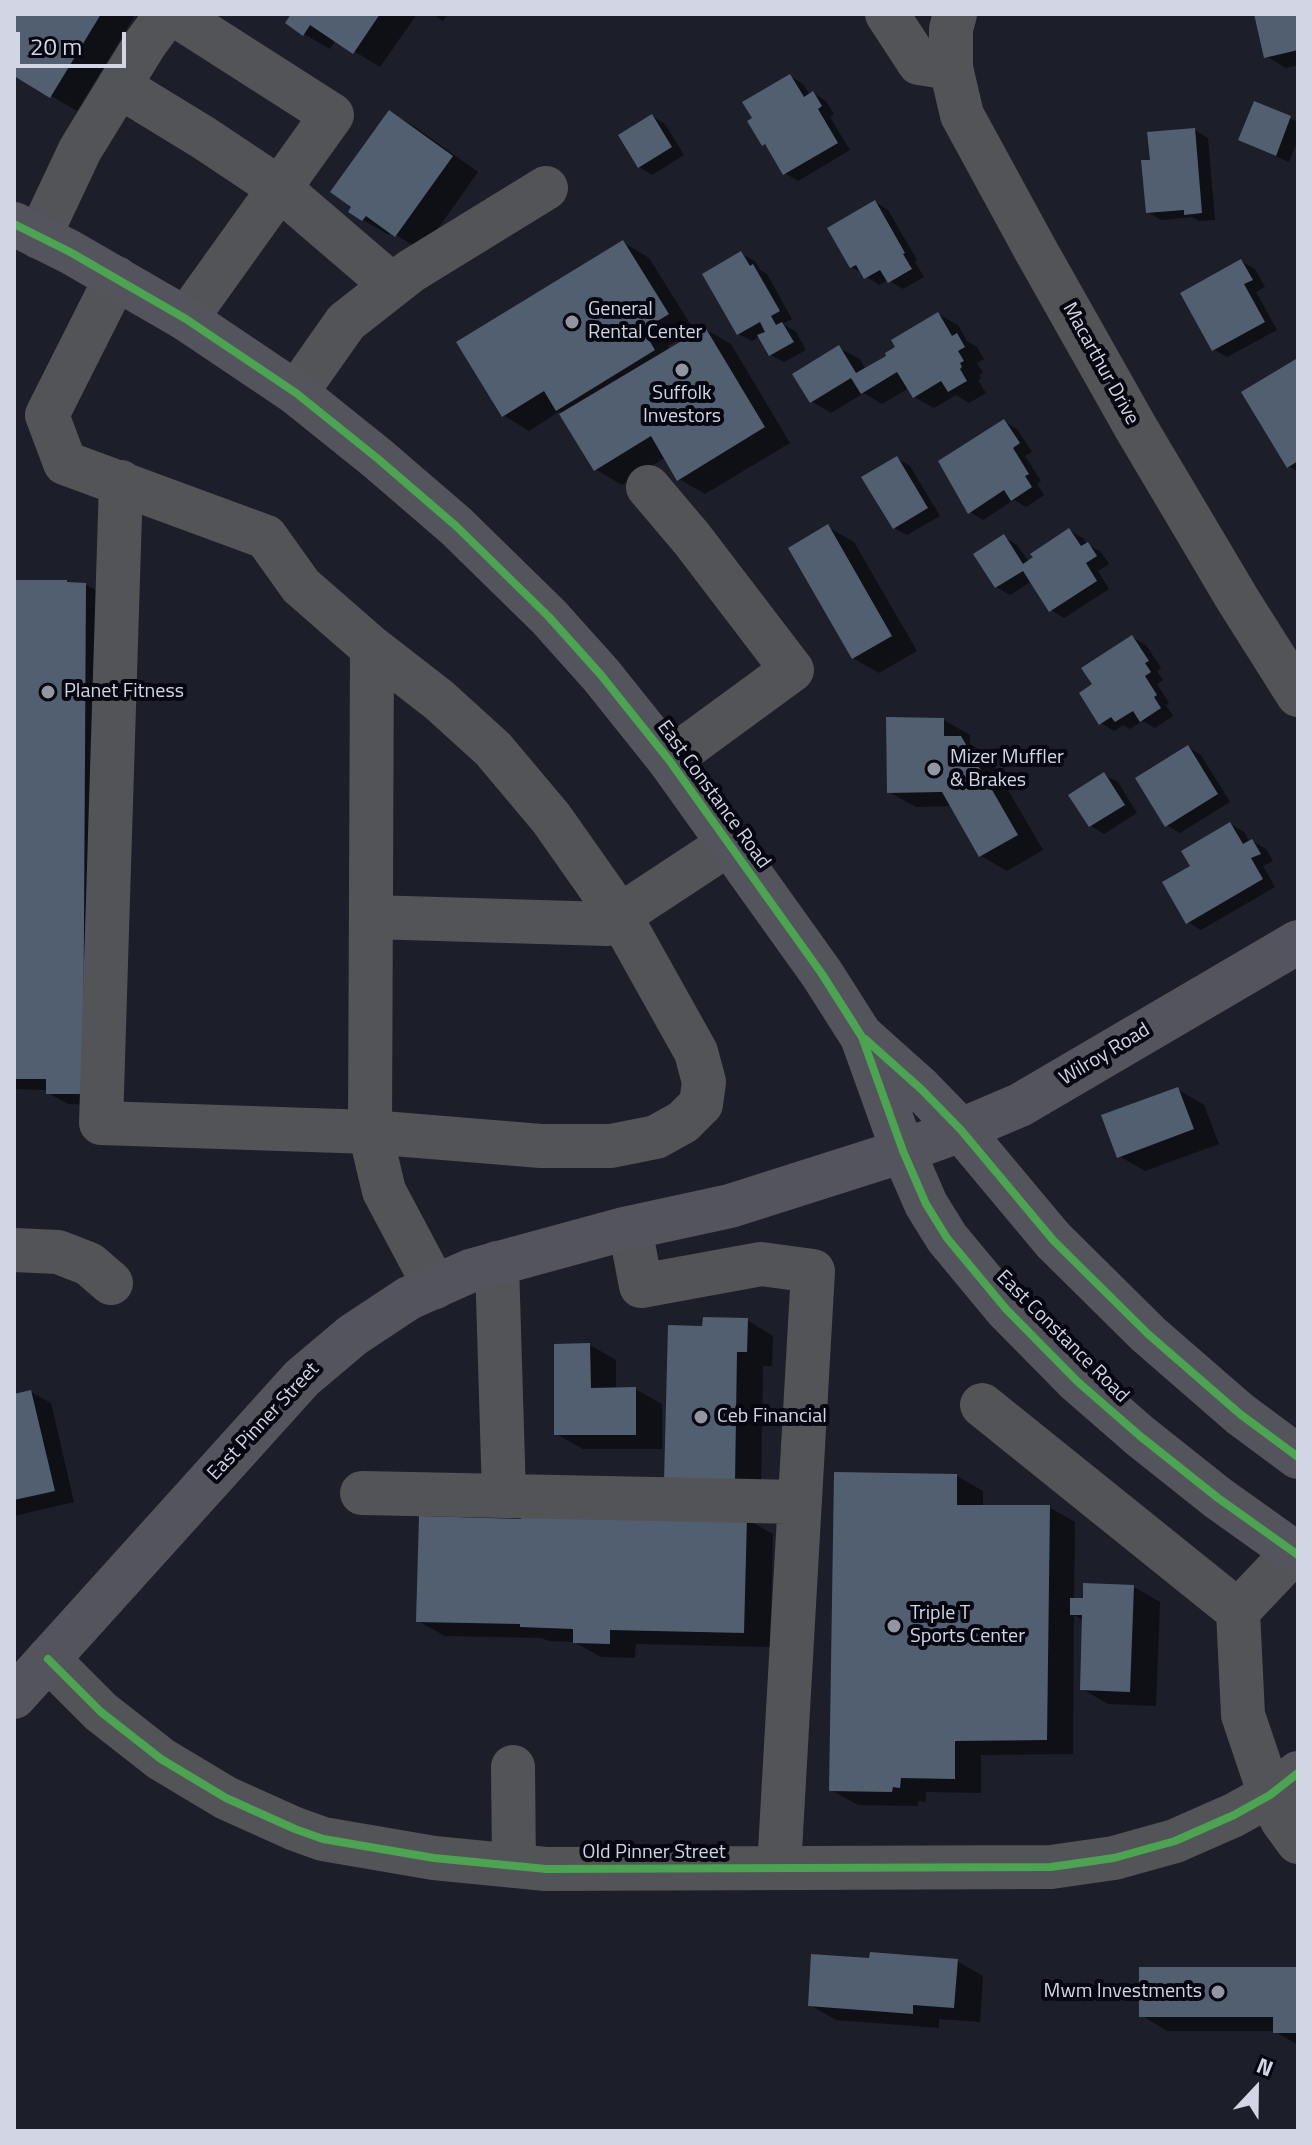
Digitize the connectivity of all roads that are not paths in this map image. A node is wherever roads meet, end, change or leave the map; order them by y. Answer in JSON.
{"nodes":[{"id":1,"x":167,"y":14,"type":"edge"},
{"id":2,"x":174,"y":14,"type":"edge"},
{"id":3,"x":887,"y":14,"type":"edge"},
{"id":4,"x":955,"y":14,"type":"edge"},
{"id":5,"x":951,"y":68,"type":"junction"},
{"id":6,"x":119,"y":86,"type":"junction"},
{"id":7,"x":279,"y":188,"type":"junction"},
{"id":8,"x":546,"y":188,"type":"dead end"},
{"id":9,"x":27,"y":231,"type":"edge"},
{"id":10,"x":116,"y":278,"type":"junction"},
{"id":11,"x":392,"y":285,"type":"junction"},
{"id":12,"x":186,"y":319,"type":"junction"},
{"id":13,"x":296,"y":393,"type":"junction"},
{"id":14,"x":121,"y":482,"type":"junction"},
{"id":15,"x":648,"y":487,"type":"dead end"},
{"id":16,"x":372,"y":648,"type":"junction"},
{"id":17,"x":1298,"y":695,"type":"edge"},
{"id":18,"x":669,"y":760,"type":"junction"},
{"id":19,"x":730,"y":843,"type":"junction"},
{"id":20,"x":620,"y":916,"type":"junction"},
{"id":21,"x":371,"y":917,"type":"junction"},
{"id":22,"x":1298,"y":942,"type":"edge"},
{"id":23,"x":862,"y":1037,"type":"junction"},
{"id":24,"x":961,"y":1130,"type":"junction"},
{"id":25,"x":370,"y":1132,"type":"junction"},
{"id":26,"x":903,"y":1151,"type":"junction"},
{"id":27,"x":630,"y":1228,"type":"junction"},
{"id":28,"x":14,"y":1250,"type":"edge"},
{"id":29,"x":497,"y":1263,"type":"junction"},
{"id":30,"x":111,"y":1283,"type":"dead end"},
{"id":31,"x":435,"y":1287,"type":"junction"},
{"id":32,"x":982,"y":1405,"type":"dead end"},
{"id":33,"x":1298,"y":1457,"type":"edge"},
{"id":34,"x":362,"y":1493,"type":"dead end"},
{"id":35,"x":504,"y":1496,"type":"junction"},
{"id":36,"x":800,"y":1502,"type":"junction"},
{"id":37,"x":1296,"y":1553,"type":"edge"},
{"id":38,"x":1238,"y":1611,"type":"junction"},
{"id":39,"x":48,"y":1659,"type":"junction"},
{"id":40,"x":14,"y":1697,"type":"edge"},
{"id":41,"x":513,"y":1767,"type":"dead end"},
{"id":42,"x":1284,"y":1784,"type":"edge"},
{"id":43,"x":1298,"y":1842,"type":"edge"},
{"id":44,"x":514,"y":1866,"type":"junction"},
{"id":45,"x":779,"y":1868,"type":"junction"}],
"edges":[{"from":1,"to":6,"type":"street"},
{"from":2,"to":7,"type":"street"},
{"from":3,"to":5,"type":"street"},
{"from":4,"to":5,"type":"street","name":"Macarthur Drive"},
{"from":5,"to":17,"type":"street","name":"Macarthur Drive"},
{"from":6,"to":7,"type":"street"},
{"from":6,"to":9,"type":"street"},
{"from":7,"to":11,"type":"street"},
{"from":7,"to":12,"type":"street"},
{"from":8,"to":11,"type":"street"},
{"from":9,"to":10,"type":"main road","name":"East Constance Road"},
{"from":10,"to":12,"type":"main road","name":"East Constance Road"},
{"from":10,"to":14,"type":"street"},
{"from":11,"to":13,"type":"street"},
{"from":12,"to":13,"type":"main road","name":"East Constance Road"},
{"from":13,"to":18,"type":"main road","name":"East Constance Road"},
{"from":14,"to":16,"type":"street"},
{"from":14,"to":25,"type":"street"},
{"from":15,"to":18,"type":"street"},
{"from":16,"to":20,"type":"street"},
{"from":16,"to":21,"type":"street"},
{"from":18,"to":19,"type":"main road","name":"East Constance Road"},
{"from":19,"to":20,"type":"street"},
{"from":19,"to":23,"type":"main road","name":"East Constance Road"},
{"from":20,"to":21,"type":"street"},
{"from":20,"to":25,"type":"street"},
{"from":21,"to":25,"type":"street"},
{"from":22,"to":24,"type":"main road","name":"Wilroy Road"},
{"from":23,"to":24,"type":"main road","name":"East Constance Road"},
{"from":23,"to":26,"type":"main road","name":"East Constance Road"},
{"from":24,"to":26,"type":"main road","name":"Wilroy Road"},
{"from":24,"to":33,"type":"main road","name":"East Constance Road"},
{"from":25,"to":31,"type":"street"},
{"from":26,"to":27,"type":"main road","name":"East Pinner Street"},
{"from":26,"to":37,"type":"main road","name":"East Constance Road"},
{"from":27,"to":29,"type":"main road","name":"East Pinner Street"},
{"from":27,"to":36,"type":"street"},
{"from":28,"to":30,"type":"street"},
{"from":29,"to":31,"type":"main road","name":"East Pinner Street"},
{"from":29,"to":35,"type":"street"},
{"from":31,"to":39,"type":"main road","name":"East Pinner Street"},
{"from":32,"to":38,"type":"street"},
{"from":34,"to":35,"type":"street"},
{"from":35,"to":36,"type":"street"},
{"from":36,"to":45,"type":"street"},
{"from":37,"to":38,"type":"street"},
{"from":38,"to":42,"type":"street"},
{"from":39,"to":40,"type":"main road","name":"East Pinner Street"},
{"from":39,"to":44,"type":"street","name":"Old Pinner Street"},
{"from":41,"to":44,"type":"street"},
{"from":42,"to":43,"type":"street"},
{"from":42,"to":45,"type":"street","name":"Old Pinner Street"},
{"from":44,"to":45,"type":"street","name":"Old Pinner Street"}]}
